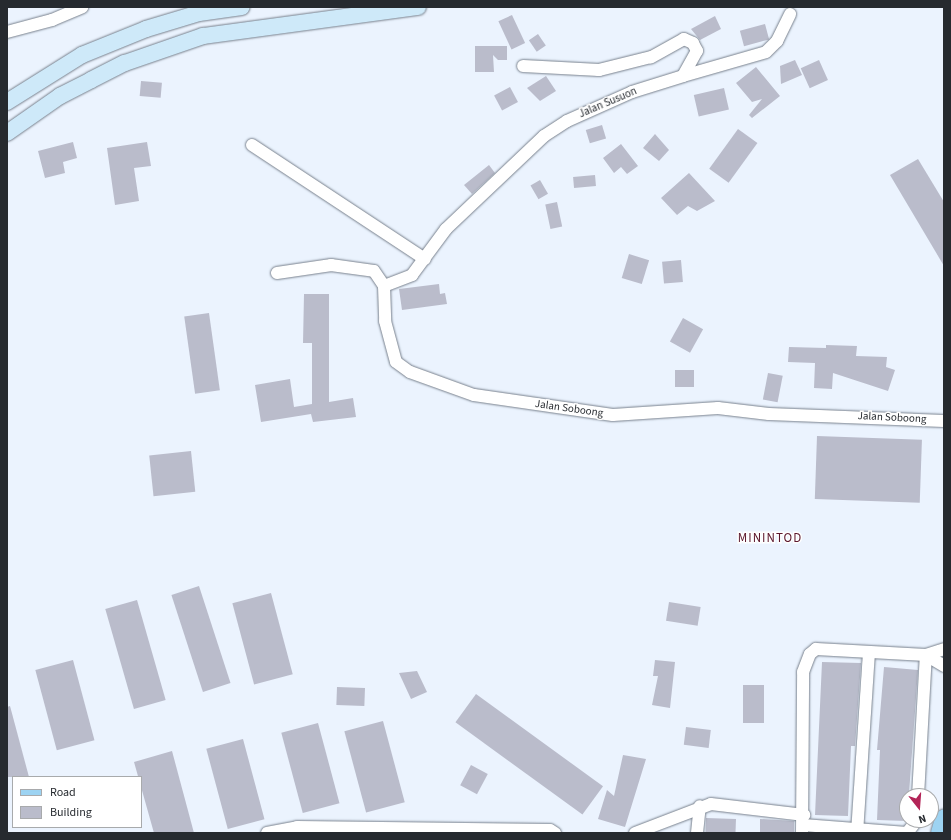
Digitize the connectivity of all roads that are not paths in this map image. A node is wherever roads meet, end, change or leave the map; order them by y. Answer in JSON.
{"nodes":[{"id":1,"x":82,"y":7,"type":"edge"},
{"id":2,"x":242,"y":7,"type":"edge"},
{"id":3,"x":418,"y":7,"type":"edge"},
{"id":4,"x":790,"y":14,"type":"dead end"},
{"id":5,"x":7,"y":32,"type":"edge"},
{"id":6,"x":523,"y":66,"type":"dead end"},
{"id":7,"x":683,"y":76,"type":"junction"},
{"id":8,"x":7,"y":102,"type":"edge"},
{"id":9,"x":7,"y":133,"type":"edge"},
{"id":10,"x":252,"y":145,"type":"dead end"},
{"id":11,"x":425,"y":259,"type":"junction"},
{"id":12,"x":277,"y":273,"type":"dead end"},
{"id":13,"x":384,"y":286,"type":"junction"},
{"id":14,"x":944,"y":421,"type":"edge"},
{"id":15,"x":944,"y":649,"type":"edge"},
{"id":16,"x":869,"y":653,"type":"junction"},
{"id":17,"x":926,"y":655,"type":"junction"},
{"id":18,"x":944,"y":666,"type":"edge"},
{"id":19,"x":918,"y":788,"type":"edge"},
{"id":20,"x":700,"y":806,"type":"junction"},
{"id":21,"x":944,"y":819,"type":"edge"},
{"id":22,"x":803,"y":824,"type":"edge"},
{"id":23,"x":910,"y":828,"type":"edge"},
{"id":24,"x":858,"y":831,"type":"edge"},
{"id":25,"x":267,"y":833,"type":"edge"},
{"id":26,"x":555,"y":833,"type":"edge"},
{"id":27,"x":635,"y":833,"type":"edge"},
{"id":28,"x":697,"y":833,"type":"edge"},
{"id":29,"x":940,"y":833,"type":"edge"}],
"edges":[{"from":1,"to":5,"type":"street"},
{"from":2,"to":8,"type":"main road"},
{"from":3,"to":9,"type":"main road"},
{"from":4,"to":7,"type":"street","name":"Jalan Susuon"},
{"from":6,"to":7,"type":"street"},
{"from":7,"to":11,"type":"street","name":"Jalan Susuon"},
{"from":10,"to":11,"type":"street"},
{"from":11,"to":13,"type":"street","name":"Jalan Susuon"},
{"from":12,"to":13,"type":"street"},
{"from":13,"to":14,"type":"street","name":"Jalan Soboong"},
{"from":15,"to":17,"type":"street"},
{"from":16,"to":17,"type":"street"},
{"from":16,"to":22,"type":"street"},
{"from":16,"to":24,"type":"street"},
{"from":17,"to":18,"type":"street"},
{"from":17,"to":19,"type":"street"},
{"from":20,"to":22,"type":"street"},
{"from":20,"to":27,"type":"street"},
{"from":20,"to":28,"type":"street"},
{"from":21,"to":29,"type":"main road"},
{"from":22,"to":24,"type":"street"},
{"from":23,"to":24,"type":"street"},
{"from":25,"to":26,"type":"street"}]}
